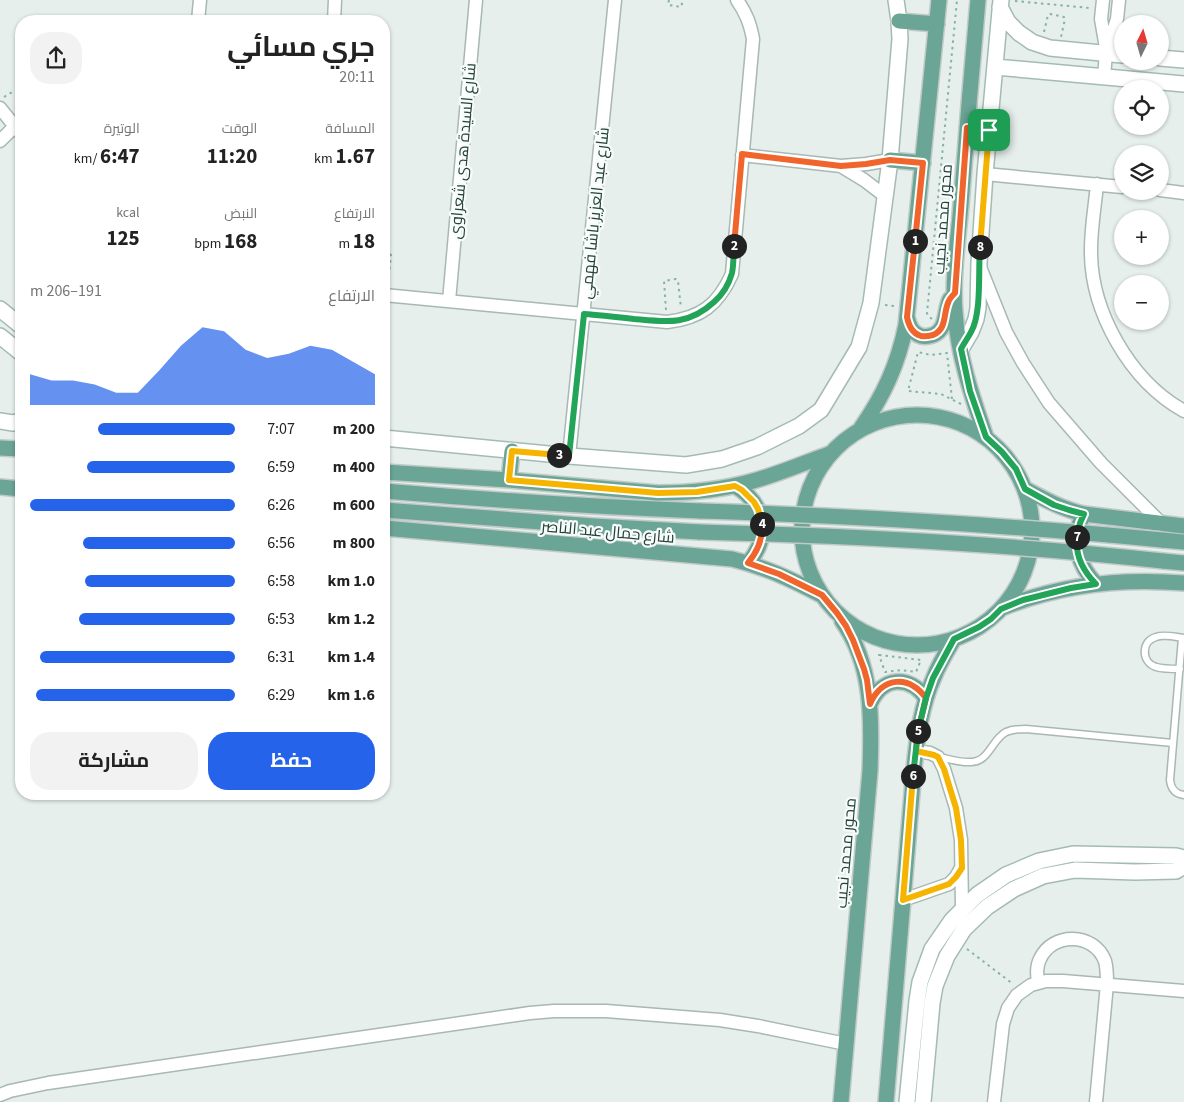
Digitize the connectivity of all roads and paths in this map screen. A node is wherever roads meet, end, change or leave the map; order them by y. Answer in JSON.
{"nodes":[{"id":1,"x":200,"y":0,"type":"edge"},
{"id":2,"x":336,"y":0,"type":"edge"},
{"id":3,"x":476,"y":0,"type":"edge"},
{"id":4,"x":615,"y":0,"type":"edge"},
{"id":5,"x":669,"y":0,"type":"edge"},
{"id":6,"x":683,"y":0,"type":"edge"},
{"id":7,"x":737,"y":0,"type":"edge"},
{"id":8,"x":896,"y":0,"type":"edge"},
{"id":9,"x":939,"y":0,"type":"edge"},
{"id":10,"x":957,"y":0,"type":"edge"},
{"id":11,"x":978,"y":0,"type":"edge"},
{"id":12,"x":1119,"y":0,"type":"edge"},
{"id":13,"x":1006,"y":3,"type":"edge"},
{"id":14,"x":1103,"y":4,"type":"edge"},
{"id":15,"x":199,"y":15,"type":"edge"},
{"id":16,"x":335,"y":15,"type":"edge"},
{"id":17,"x":900,"y":21,"type":"junction"},
{"id":18,"x":937,"y":24,"type":"junction"},
{"id":19,"x":1041,"y":46,"type":"junction"},
{"id":20,"x":1058,"y":49,"type":"junction"},
{"id":21,"x":1106,"y":53,"type":"junction"},
{"id":22,"x":1114,"y":54,"type":"edge"},
{"id":23,"x":1169,"y":59,"type":"edge"},
{"id":24,"x":1184,"y":60,"type":"edge"},
{"id":25,"x":995,"y":67,"type":"junction"},
{"id":26,"x":1104,"y":77,"type":"junction"},
{"id":27,"x":1184,"y":84,"type":"edge"},
{"id":28,"x":15,"y":91,"type":"edge"},
{"id":29,"x":0,"y":100,"type":"edge"},
{"id":30,"x":0,"y":108,"type":"edge"},
{"id":31,"x":15,"y":126,"type":"edge"},
{"id":32,"x":967,"y":128,"type":"junction"},
{"id":33,"x":989,"y":130,"type":"junction"},
{"id":34,"x":15,"y":132,"type":"edge"},
{"id":35,"x":0,"y":141,"type":"edge"},
{"id":36,"x":742,"y":154,"type":"junction"},
{"id":37,"x":890,"y":160,"type":"junction"},
{"id":38,"x":923,"y":163,"type":"junction"},
{"id":39,"x":841,"y":166,"type":"junction"},
{"id":40,"x":985,"y":174,"type":"junction"},
{"id":41,"x":1097,"y":184,"type":"junction"},
{"id":42,"x":1114,"y":186,"type":"edge"},
{"id":43,"x":1169,"y":191,"type":"edge"},
{"id":44,"x":1184,"y":193,"type":"edge"},
{"id":45,"x":885,"y":196,"type":"junction"},
{"id":46,"x":979,"y":263,"type":"junction"},
{"id":47,"x":955,"y":293,"type":"junction"},
{"id":48,"x":390,"y":295,"type":"edge"},
{"id":49,"x":448,"y":301,"type":"junction"},
{"id":50,"x":0,"y":309,"type":"edge"},
{"id":51,"x":584,"y":314,"type":"junction"},
{"id":52,"x":907,"y":317,"type":"junction"},
{"id":53,"x":682,"y":320,"type":"junction"},
{"id":54,"x":934,"y":320,"type":"dead end"},
{"id":55,"x":15,"y":321,"type":"edge"},
{"id":56,"x":667,"y":322,"type":"junction"},
{"id":57,"x":0,"y":336,"type":"edge"},
{"id":58,"x":15,"y":348,"type":"edge"},
{"id":59,"x":961,"y":349,"type":"junction"},
{"id":60,"x":952,"y":399,"type":"joint"},
{"id":61,"x":1184,"y":411,"type":"edge"},
{"id":62,"x":0,"y":421,"type":"edge"},
{"id":63,"x":15,"y":422,"type":"edge"},
{"id":64,"x":861,"y":428,"type":"junction"},
{"id":65,"x":986,"y":437,"type":"junction"},
{"id":66,"x":390,"y":439,"type":"edge"},
{"id":67,"x":0,"y":448,"type":"edge"},
{"id":68,"x":15,"y":449,"type":"edge"},
{"id":69,"x":512,"y":451,"type":"junction"},
{"id":70,"x":829,"y":454,"type":"junction"},
{"id":71,"x":569,"y":456,"type":"junction"},
{"id":72,"x":390,"y":472,"type":"edge"},
{"id":73,"x":509,"y":480,"type":"junction"},
{"id":74,"x":735,"y":486,"type":"junction"},
{"id":75,"x":0,"y":487,"type":"edge"},
{"id":76,"x":15,"y":488,"type":"edge"},
{"id":77,"x":1025,"y":489,"type":"junction"},
{"id":78,"x":390,"y":491,"type":"edge"},
{"id":79,"x":390,"y":510,"type":"edge"},
{"id":80,"x":1084,"y":514,"type":"junction"},
{"id":81,"x":1161,"y":523,"type":"junction"},
{"id":82,"x":1184,"y":526,"type":"edge"},
{"id":83,"x":390,"y":529,"type":"edge"},
{"id":84,"x":1184,"y":542,"type":"edge"},
{"id":85,"x":748,"y":563,"type":"junction"},
{"id":86,"x":1184,"y":563,"type":"edge"},
{"id":87,"x":1184,"y":583,"type":"edge"},
{"id":88,"x":1096,"y":584,"type":"junction"},
{"id":89,"x":822,"y":595,"type":"junction"},
{"id":90,"x":1001,"y":609,"type":"junction"},
{"id":91,"x":837,"y":613,"type":"junction"},
{"id":92,"x":1183,"y":638,"type":"edge"},
{"id":93,"x":954,"y":639,"type":"junction"},
{"id":94,"x":1180,"y":669,"type":"junction"},
{"id":95,"x":916,"y":672,"type":"joint"},
{"id":96,"x":926,"y":698,"type":"junction"},
{"id":97,"x":870,"y":704,"type":"junction"},
{"id":98,"x":1173,"y":743,"type":"junction"},
{"id":99,"x":916,"y":751,"type":"junction"},
{"id":100,"x":938,"y":757,"type":"junction"},
{"id":101,"x":1184,"y":795,"type":"edge"},
{"id":102,"x":1184,"y":858,"type":"edge"},
{"id":103,"x":1184,"y":866,"type":"edge"},
{"id":104,"x":962,"y":868,"type":"junction"},
{"id":105,"x":903,"y":900,"type":"junction"},
{"id":106,"x":962,"y":909,"type":"junction"},
{"id":107,"x":956,"y":942,"type":"junction"},
{"id":108,"x":1038,"y":983,"type":"junction"},
{"id":109,"x":1107,"y":984,"type":"junction"},
{"id":110,"x":1023,"y":991,"type":"junction"},
{"id":111,"x":1184,"y":991,"type":"edge"},
{"id":112,"x":846,"y":1044,"type":"junction"},
{"id":113,"x":0,"y":1095,"type":"edge"},
{"id":114,"x":841,"y":1102,"type":"edge"},
{"id":115,"x":886,"y":1102,"type":"edge"},
{"id":116,"x":908,"y":1102,"type":"edge"},
{"id":117,"x":923,"y":1102,"type":"edge"},
{"id":118,"x":994,"y":1102,"type":"edge"},
{"id":119,"x":1096,"y":1102,"type":"edge"}],
"edges":[{"from":1,"to":15,"type":"street"},
{"from":2,"to":16,"type":"street"},
{"from":3,"to":49,"type":"street","name":"شارع السيدة هدى شعراوى"},
{"from":4,"to":51,"type":"street","name":"شارع عبد العزيز باشا فهمي"},
{"from":5,"to":6,"type":"path"},
{"from":7,"to":36,"type":"street"},
{"from":8,"to":17,"type":"street"},
{"from":9,"to":18,"type":"main road","name":"محور محمد نجيب"},
{"from":10,"to":54,"type":"path"},
{"from":11,"to":32,"type":"main road","name":"محور محمد نجيب"},
{"from":12,"to":21,"type":"street"},
{"from":13,"to":14,"type":"path"},
{"from":13,"to":19,"type":"street"},
{"from":13,"to":25,"type":"street"},
{"from":14,"to":21,"type":"street"},
{"from":17,"to":18,"type":"main road"},
{"from":17,"to":37,"type":"street"},
{"from":18,"to":38,"type":"main road","name":"محور محمد نجيب"},
{"from":19,"to":20,"type":"street"},
{"from":19,"to":20,"type":"path"},
{"from":20,"to":21,"type":"street"},
{"from":21,"to":22,"type":"street"},
{"from":21,"to":26,"type":"street"},
{"from":23,"to":24,"type":"street"},
{"from":25,"to":26,"type":"street"},
{"from":25,"to":33,"type":"street"},
{"from":26,"to":27,"type":"street"},
{"from":28,"to":29,"type":"path"},
{"from":30,"to":31,"type":"street"},
{"from":32,"to":33,"type":"main road"},
{"from":32,"to":47,"type":"main road","name":"محور محمد نجيب"},
{"from":33,"to":40,"type":"street"},
{"from":34,"to":35,"type":"street"},
{"from":36,"to":39,"type":"street"},
{"from":36,"to":53,"type":"street"},
{"from":37,"to":38,"type":"main road"},
{"from":37,"to":39,"type":"street"},
{"from":37,"to":45,"type":"street"},
{"from":38,"to":52,"type":"main road","name":"محور محمد نجيب"},
{"from":39,"to":45,"type":"street"},
{"from":40,"to":41,"type":"street"},
{"from":40,"to":46,"type":"street"},
{"from":41,"to":42,"type":"street"},
{"from":41,"to":61,"type":"street"},
{"from":43,"to":44,"type":"street"},
{"from":45,"to":71,"type":"street"},
{"from":46,"to":59,"type":"street"},
{"from":46,"to":81,"type":"street"},
{"from":47,"to":52,"type":"main road"},
{"from":47,"to":59,"type":"main road","name":"محور محمد نجيب"},
{"from":48,"to":49,"type":"street"},
{"from":49,"to":51,"type":"street"},
{"from":50,"to":55,"type":"street"},
{"from":51,"to":56,"type":"street"},
{"from":51,"to":71,"type":"street","name":"شارع عبد العزيز باشا فهمي"},
{"from":52,"to":64,"type":"main road","name":"محور محمد نجيب"},
{"from":53,"to":56,"type":"street"},
{"from":53,"to":56,"type":"path"},
{"from":57,"to":58,"type":"street"},
{"from":59,"to":65,"type":"main road","name":"محور محمد نجيب"},
{"from":60,"to":60,"type":"path"},
{"from":62,"to":63,"type":"street"},
{"from":64,"to":65,"type":"main road"},
{"from":64,"to":70,"type":"main road"},
{"from":65,"to":77,"type":"main road"},
{"from":66,"to":69,"type":"street"},
{"from":67,"to":68,"type":"main road"},
{"from":69,"to":71,"type":"street"},
{"from":69,"to":73,"type":"main road"},
{"from":70,"to":74,"type":"main road"},
{"from":70,"to":89,"type":"main road"},
{"from":72,"to":73,"type":"main road"},
{"from":73,"to":74,"type":"main road"},
{"from":74,"to":85,"type":"main road"},
{"from":75,"to":76,"type":"main road"},
{"from":77,"to":80,"type":"main road"},
{"from":77,"to":90,"type":"main road"},
{"from":78,"to":84,"type":"main road","bridge":true},
{"from":79,"to":86,"type":"main road","bridge":true},
{"from":80,"to":81,"type":"main road"},
{"from":80,"to":88,"type":"main road"},
{"from":81,"to":82,"type":"main road"},
{"from":83,"to":85,"type":"main road","name":"شارع جمال عبد الناصر"},
{"from":85,"to":89,"type":"main road","name":"شارع جمال عبد الناصر"},
{"from":87,"to":88,"type":"main road"},
{"from":88,"to":90,"type":"main road"},
{"from":89,"to":91,"type":"main road"},
{"from":90,"to":93,"type":"main road"},
{"from":91,"to":93,"type":"main road"},
{"from":91,"to":97,"type":"main road","name":"محور محمد نجيب"},
{"from":92,"to":94,"type":"lane"},
{"from":92,"to":94,"type":"lane"},
{"from":93,"to":96,"type":"main road"},
{"from":94,"to":98,"type":"lane"},
{"from":95,"to":95,"type":"path"},
{"from":96,"to":97,"type":"main road"},
{"from":96,"to":99,"type":"main road"},
{"from":97,"to":112,"type":"main road","name":"محور محمد نجيب"},
{"from":98,"to":100,"type":"lane"},
{"from":98,"to":101,"type":"lane"},
{"from":99,"to":100,"type":"street"},
{"from":99,"to":105,"type":"main road"},
{"from":100,"to":104,"type":"street"},
{"from":102,"to":106,"type":"street"},
{"from":103,"to":107,"type":"street"},
{"from":104,"to":105,"type":"street"},
{"from":104,"to":106,"type":"street"},
{"from":105,"to":115,"type":"main road"},
{"from":106,"to":116,"type":"street"},
{"from":107,"to":110,"type":"path"},
{"from":107,"to":117,"type":"street"},
{"from":108,"to":109,"type":"street"},
{"from":108,"to":109,"type":"street"},
{"from":108,"to":110,"type":"street"},
{"from":109,"to":111,"type":"street"},
{"from":109,"to":119,"type":"street"},
{"from":110,"to":118,"type":"street"},
{"from":112,"to":113,"type":"street"},
{"from":112,"to":114,"type":"main road","name":"محور محمد نجيب"}]}
